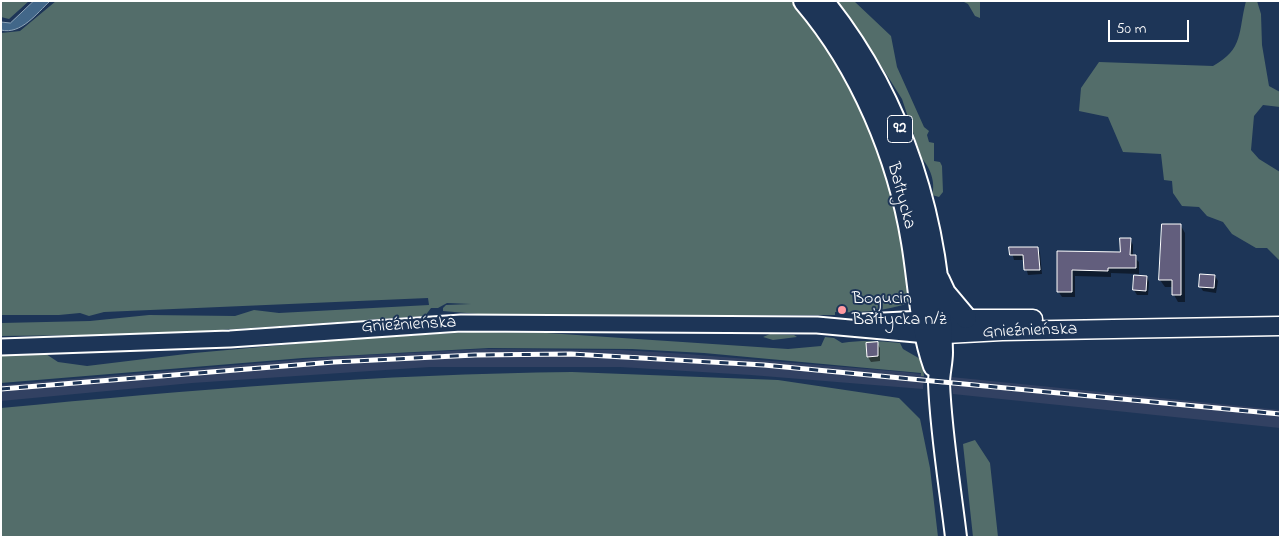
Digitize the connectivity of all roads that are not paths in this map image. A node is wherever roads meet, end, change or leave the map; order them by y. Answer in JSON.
{"nodes":[{"id":1,"x":804,"y":1,"type":"edge"},
{"id":2,"x":823,"y":1,"type":"edge"},
{"id":3,"x":936,"y":274,"type":"junction"},
{"id":4,"x":966,"y":318,"type":"junction"},
{"id":5,"x":1280,"y":326,"type":"edge"},
{"id":6,"x":933,"y":327,"type":"junction"},
{"id":7,"x":1243,"y":327,"type":"junction"},
{"id":8,"x":1,"y":347,"type":"edge"},
{"id":9,"x":956,"y":537,"type":"edge"}],
"edges":[{"from":1,"to":6,"type":"main road","name":"Bałtycka","number":"92"},
{"from":2,"to":3,"type":"main road","name":"Bałtycka","number":"92"},
{"from":3,"to":4,"type":"main road"},
{"from":3,"to":6,"type":"main road","name":"Bałtycka","number":"92"},
{"from":4,"to":6,"type":"main road","name":"Gnieźnieńska"},
{"from":4,"to":7,"type":"main road","name":"Gnieźnieńska"},
{"from":5,"to":7,"type":"main road","name":"Gnieźnieńska"},
{"from":6,"to":7,"type":"main road","name":"Gnieźnieńska"},
{"from":6,"to":8,"type":"street","name":"Gnieźnieńska"},
{"from":6,"to":9,"type":"main road","name":"Bałtycka","number":"92"}]}
